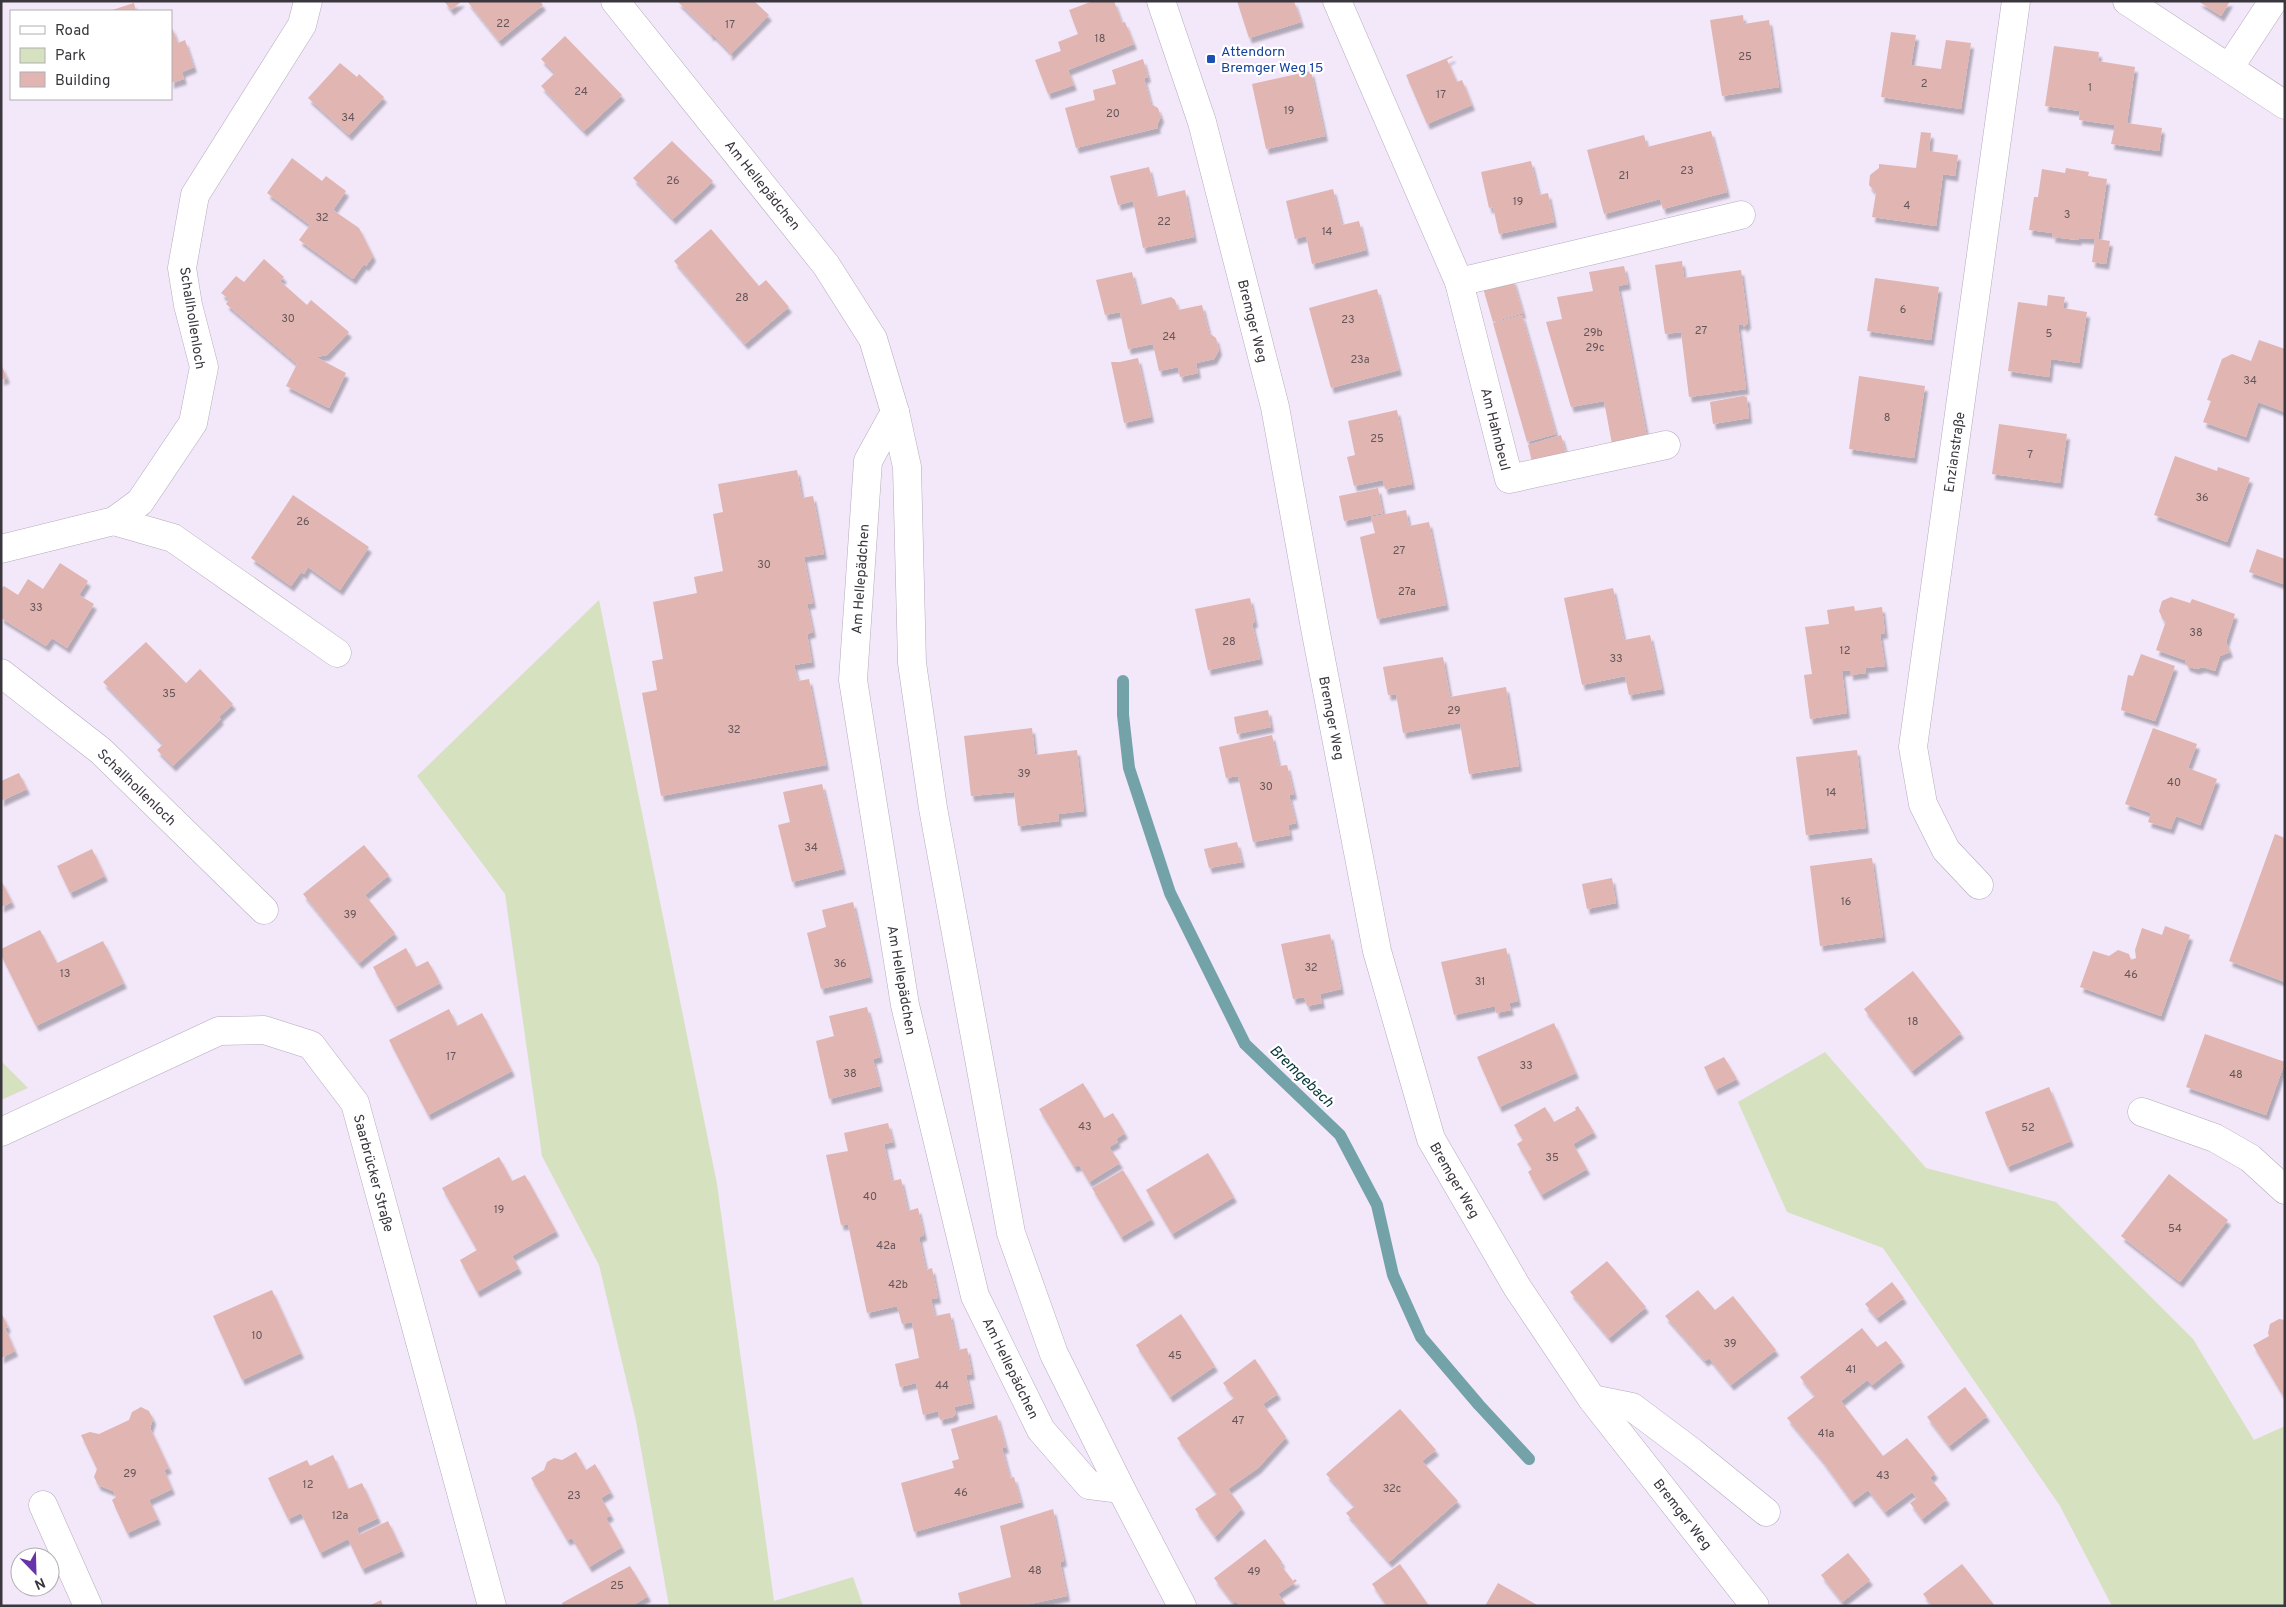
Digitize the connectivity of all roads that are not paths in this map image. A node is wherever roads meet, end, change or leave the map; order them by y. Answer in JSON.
{"nodes":[{"id":1,"x":308,"y":1,"type":"edge"},
{"id":2,"x":615,"y":1,"type":"edge"},
{"id":3,"x":1161,"y":1,"type":"edge"},
{"id":4,"x":1338,"y":1,"type":"edge"},
{"id":5,"x":2016,"y":1,"type":"edge"},
{"id":6,"x":2127,"y":1,"type":"edge"},
{"id":7,"x":2273,"y":1,"type":"edge"},
{"id":8,"x":2229,"y":68,"type":"junction"},
{"id":9,"x":2285,"y":105,"type":"edge"},
{"id":10,"x":1741,"y":215,"type":"dead end"},
{"id":11,"x":1459,"y":282,"type":"junction"},
{"id":12,"x":895,"y":412,"type":"junction"},
{"id":13,"x":1666,"y":445,"type":"dead end"},
{"id":14,"x":114,"y":521,"type":"junction"},
{"id":15,"x":1,"y":550,"type":"edge"},
{"id":16,"x":337,"y":653,"type":"dead end"},
{"id":17,"x":1,"y":674,"type":"edge"},
{"id":18,"x":1979,"y":885,"type":"dead end"},
{"id":19,"x":264,"y":910,"type":"dead end"},
{"id":20,"x":2142,"y":1112,"type":"dead end"},
{"id":21,"x":1,"y":1132,"type":"edge"},
{"id":22,"x":2285,"y":1190,"type":"edge"},
{"id":23,"x":1592,"y":1399,"type":"junction"},
{"id":24,"x":1121,"y":1489,"type":"junction"},
{"id":25,"x":43,"y":1505,"type":"dead end"},
{"id":26,"x":1766,"y":1512,"type":"dead end"},
{"id":27,"x":88,"y":1606,"type":"edge"},
{"id":28,"x":492,"y":1606,"type":"edge"},
{"id":29,"x":1182,"y":1606,"type":"edge"},
{"id":30,"x":1755,"y":1606,"type":"edge"}],
"edges":[{"from":1,"to":14,"type":"street","name":"Schallhollenloch"},
{"from":2,"to":12,"type":"street","name":"Am Hellepädchen"},
{"from":3,"to":23,"type":"street","name":"Bremger Weg"},
{"from":4,"to":11,"type":"street","name":"Am Hahnbeul"},
{"from":5,"to":18,"type":"street","name":"Enzianstraße"},
{"from":6,"to":8,"type":"street"},
{"from":7,"to":8,"type":"street"},
{"from":8,"to":9,"type":"street"},
{"from":10,"to":11,"type":"street"},
{"from":11,"to":13,"type":"street","name":"Am Hahnbeul"},
{"from":12,"to":24,"type":"street","name":"Am Hellepädchen"},
{"from":12,"to":24,"type":"street","name":"Am Hellepädchen"},
{"from":14,"to":15,"type":"street","name":"Schallhollenloch"},
{"from":14,"to":16,"type":"street"},
{"from":17,"to":19,"type":"street","name":"Schallhollenloch"},
{"from":20,"to":22,"type":"street"},
{"from":21,"to":28,"type":"street","name":"Saarbrücker Straße"},
{"from":23,"to":26,"type":"street"},
{"from":23,"to":30,"type":"street","name":"Bremger Weg"},
{"from":24,"to":29,"type":"street","name":"Am Hellepädchen"},
{"from":25,"to":27,"type":"street"}]}
